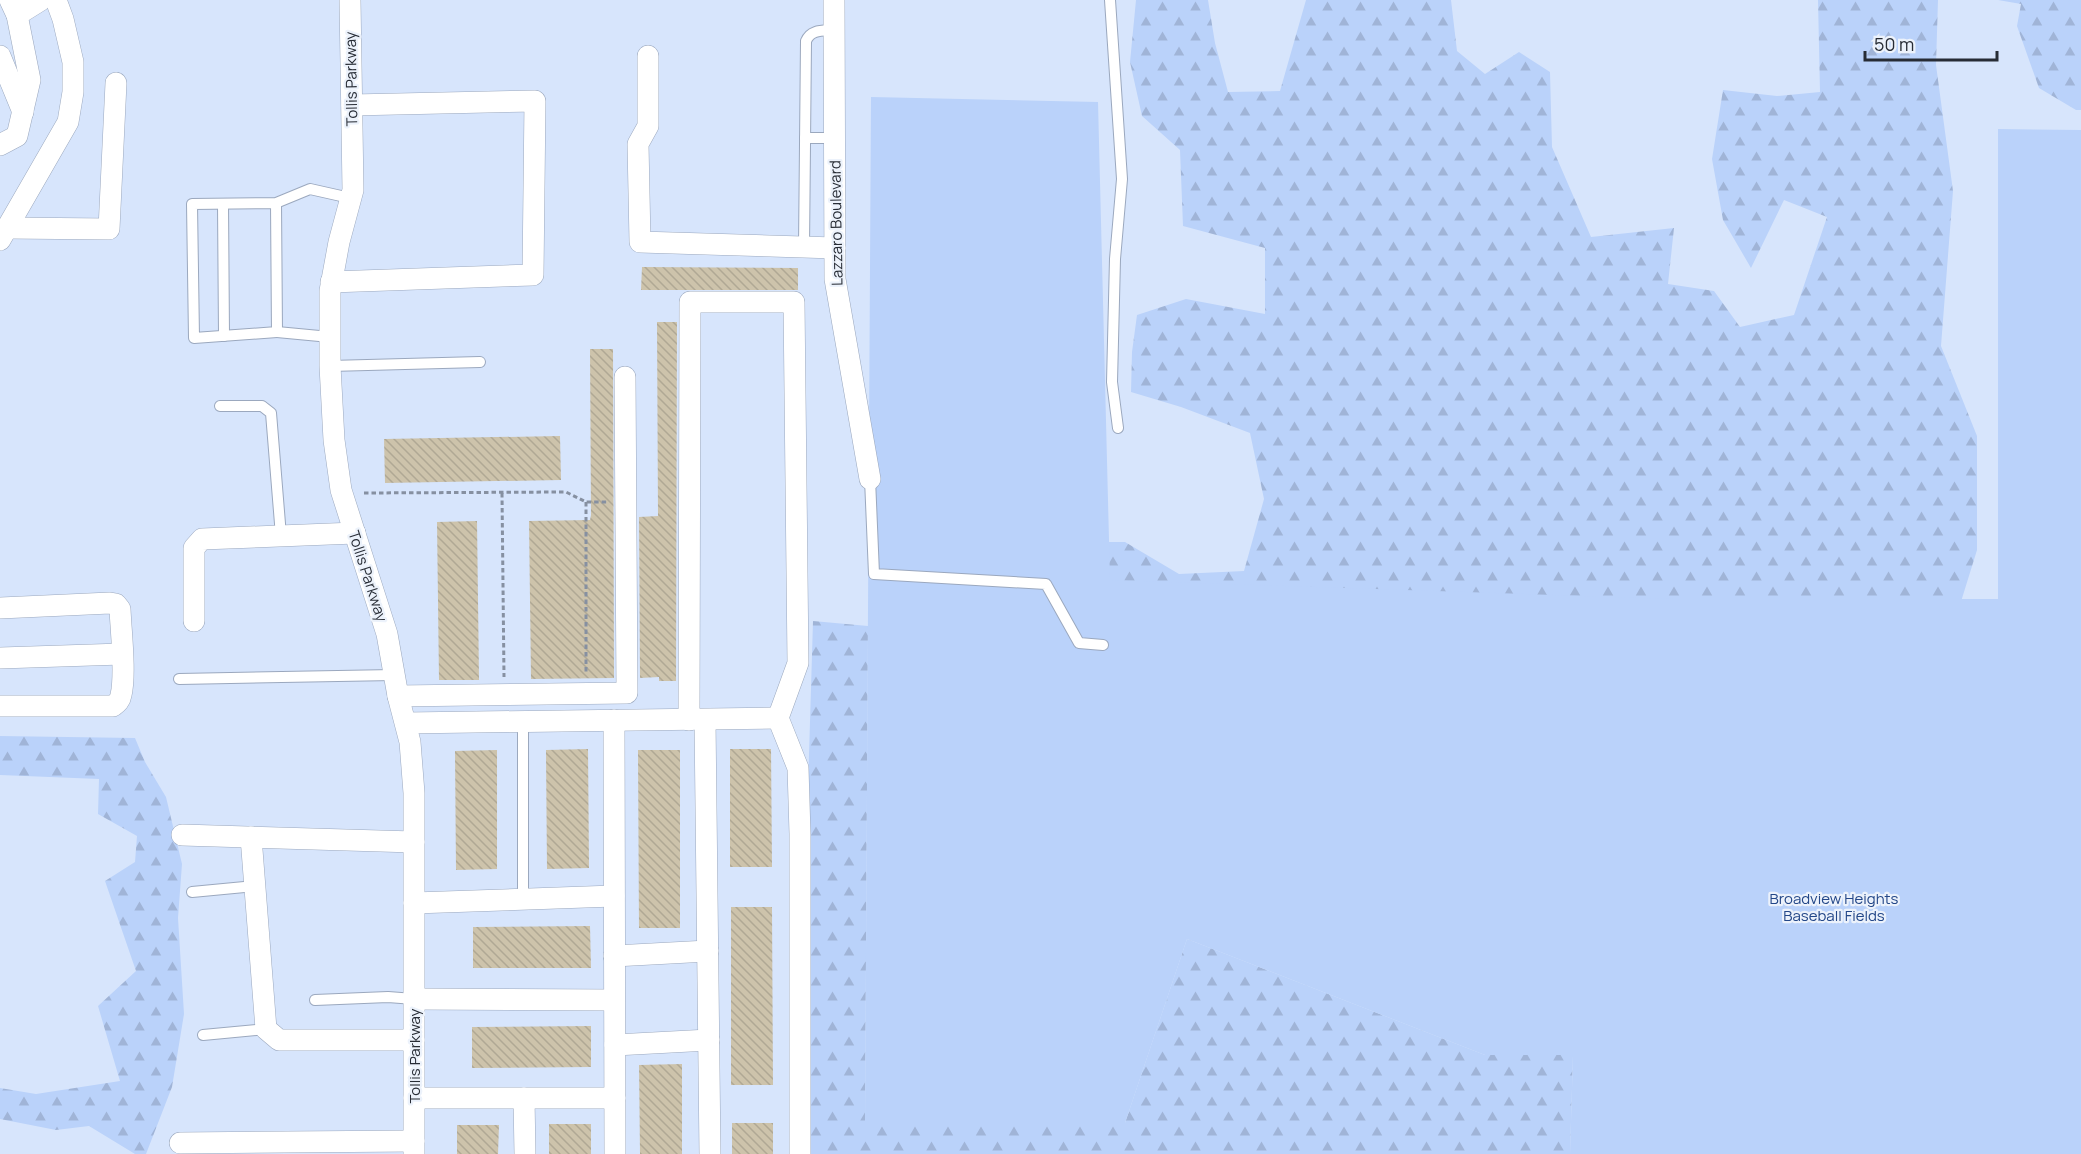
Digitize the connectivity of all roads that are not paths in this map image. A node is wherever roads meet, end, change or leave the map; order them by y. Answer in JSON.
{"nodes":[{"id":1,"x":41,"y":0,"type":"edge"},
{"id":2,"x":56,"y":0,"type":"edge"},
{"id":3,"x":350,"y":0,"type":"edge"},
{"id":4,"x":834,"y":0,"type":"edge"},
{"id":5,"x":1110,"y":0,"type":"edge"},
{"id":6,"x":14,"y":7,"type":"edge"},
{"id":7,"x":834,"y":30,"type":"junction"},
{"id":8,"x":0,"y":56,"type":"edge"},
{"id":9,"x":648,"y":56,"type":"dead end"},
{"id":10,"x":116,"y":82,"type":"dead end"},
{"id":11,"x":352,"y":105,"type":"junction"},
{"id":12,"x":23,"y":112,"type":"junction"},
{"id":13,"x":805,"y":138,"type":"junction"},
{"id":14,"x":835,"y":138,"type":"junction"},
{"id":15,"x":0,"y":145,"type":"edge"},
{"id":16,"x":350,"y":198,"type":"junction"},
{"id":17,"x":276,"y":203,"type":"junction"},
{"id":18,"x":223,"y":204,"type":"junction"},
{"id":19,"x":3,"y":234,"type":"edge"},
{"id":20,"x":804,"y":247,"type":"junction"},
{"id":21,"x":835,"y":248,"type":"junction"},
{"id":22,"x":331,"y":282,"type":"junction"},
{"id":23,"x":277,"y":332,"type":"junction"},
{"id":24,"x":224,"y":336,"type":"junction"},
{"id":25,"x":330,"y":337,"type":"junction"},
{"id":26,"x":480,"y":362,"type":"dead end"},
{"id":27,"x":330,"y":366,"type":"junction"},
{"id":28,"x":625,"y":377,"type":"dead end"},
{"id":29,"x":220,"y":406,"type":"dead end"},
{"id":30,"x":1118,"y":428,"type":"dead end"},
{"id":31,"x":870,"y":479,"type":"joint"},
{"id":32,"x":355,"y":533,"type":"junction"},
{"id":33,"x":281,"y":536,"type":"junction"},
{"id":34,"x":0,"y":608,"type":"edge"},
{"id":35,"x":194,"y":621,"type":"dead end"},
{"id":36,"x":1103,"y":645,"type":"dead end"},
{"id":37,"x":122,"y":654,"type":"junction"},
{"id":38,"x":0,"y":658,"type":"edge"},
{"id":39,"x":394,"y":675,"type":"junction"},
{"id":40,"x":179,"y":679,"type":"dead end"},
{"id":41,"x":398,"y":696,"type":"junction"},
{"id":42,"x":0,"y":706,"type":"edge"},
{"id":43,"x":778,"y":718,"type":"junction"},
{"id":44,"x":614,"y":720,"type":"junction"},
{"id":45,"x":697,"y":720,"type":"junction"},
{"id":46,"x":523,"y":721,"type":"junction"},
{"id":47,"x":406,"y":723,"type":"junction"},
{"id":48,"x":182,"y":835,"type":"dead end"},
{"id":49,"x":251,"y":837,"type":"junction"},
{"id":50,"x":414,"y":842,"type":"junction"},
{"id":51,"x":255,"y":886,"type":"junction"},
{"id":52,"x":192,"y":891,"type":"dead end"},
{"id":53,"x":614,"y":896,"type":"junction"},
{"id":54,"x":523,"y":899,"type":"junction"},
{"id":55,"x":414,"y":903,"type":"junction"},
{"id":56,"x":708,"y":951,"type":"junction"},
{"id":57,"x":614,"y":956,"type":"junction"},
{"id":58,"x":414,"y":999,"type":"junction"},
{"id":59,"x":315,"y":1000,"type":"dead end"},
{"id":60,"x":614,"y":1000,"type":"junction"},
{"id":61,"x":266,"y":1029,"type":"junction"},
{"id":62,"x":203,"y":1035,"type":"dead end"},
{"id":63,"x":414,"y":1040,"type":"junction"},
{"id":64,"x":709,"y":1040,"type":"junction"},
{"id":65,"x":615,"y":1045,"type":"junction"},
{"id":66,"x":414,"y":1098,"type":"junction"},
{"id":67,"x":524,"y":1098,"type":"junction"},
{"id":68,"x":615,"y":1098,"type":"junction"},
{"id":69,"x":180,"y":1143,"type":"dead end"},
{"id":70,"x":414,"y":1148,"type":"edge"},
{"id":71,"x":525,"y":1154,"type":"edge"},
{"id":72,"x":615,"y":1154,"type":"edge"},
{"id":73,"x":710,"y":1154,"type":"edge"},
{"id":74,"x":800,"y":1154,"type":"edge"}],
"edges":[{"from":1,"to":6,"type":"street"},
{"from":2,"to":19,"type":"street"},
{"from":3,"to":11,"type":"street","name":"Tollis Parkway"},
{"from":4,"to":7,"type":"street","name":"Lazzaro Boulevard"},
{"from":5,"to":30,"type":"lane"},
{"from":6,"to":12,"type":"street"},
{"from":7,"to":13,"type":"lane"},
{"from":7,"to":14,"type":"street","name":"Lazzaro Boulevard"},
{"from":8,"to":12,"type":"street"},
{"from":9,"to":20,"type":"street"},
{"from":10,"to":19,"type":"street"},
{"from":11,"to":16,"type":"street","name":"Tollis Parkway"},
{"from":11,"to":22,"type":"street"},
{"from":12,"to":15,"type":"street"},
{"from":13,"to":14,"type":"lane"},
{"from":13,"to":20,"type":"lane"},
{"from":14,"to":21,"type":"street","name":"Lazzaro Boulevard"},
{"from":16,"to":17,"type":"lane"},
{"from":16,"to":22,"type":"street","name":"Tollis Parkway"},
{"from":17,"to":18,"type":"lane"},
{"from":17,"to":23,"type":"lane"},
{"from":18,"to":24,"type":"lane"},
{"from":18,"to":24,"type":"lane"},
{"from":20,"to":21,"type":"street"},
{"from":21,"to":31,"type":"street","name":"Lazzaro Boulevard"},
{"from":22,"to":25,"type":"street","name":"Tollis Parkway"},
{"from":23,"to":24,"type":"lane"},
{"from":23,"to":25,"type":"lane"},
{"from":25,"to":27,"type":"street","name":"Tollis Parkway"},
{"from":26,"to":27,"type":"lane"},
{"from":27,"to":32,"type":"street","name":"Tollis Parkway"},
{"from":28,"to":41,"type":"street"},
{"from":29,"to":33,"type":"lane"},
{"from":31,"to":36,"type":"lane"},
{"from":32,"to":33,"type":"street"},
{"from":32,"to":39,"type":"street","name":"Tollis Parkway"},
{"from":33,"to":35,"type":"street"},
{"from":34,"to":37,"type":"street"},
{"from":37,"to":38,"type":"street"},
{"from":37,"to":42,"type":"street"},
{"from":39,"to":40,"type":"lane"},
{"from":39,"to":41,"type":"street","name":"Tollis Parkway"},
{"from":41,"to":47,"type":"street","name":"Tollis Parkway"},
{"from":43,"to":45,"type":"street"},
{"from":43,"to":45,"type":"street"},
{"from":43,"to":74,"type":"street"},
{"from":44,"to":45,"type":"street"},
{"from":44,"to":46,"type":"street"},
{"from":44,"to":53,"type":"street"},
{"from":45,"to":56,"type":"street"},
{"from":46,"to":47,"type":"street"},
{"from":46,"to":54,"type":"lane"},
{"from":47,"to":50,"type":"street","name":"Tollis Parkway"},
{"from":48,"to":49,"type":"street"},
{"from":49,"to":50,"type":"street"},
{"from":49,"to":51,"type":"street"},
{"from":50,"to":55,"type":"street","name":"Tollis Parkway"},
{"from":51,"to":52,"type":"lane"},
{"from":51,"to":61,"type":"street"},
{"from":53,"to":54,"type":"street"},
{"from":53,"to":57,"type":"street"},
{"from":54,"to":55,"type":"street"},
{"from":55,"to":58,"type":"street","name":"Tollis Parkway"},
{"from":56,"to":57,"type":"street"},
{"from":56,"to":64,"type":"street"},
{"from":57,"to":60,"type":"street"},
{"from":58,"to":59,"type":"lane"},
{"from":58,"to":60,"type":"street"},
{"from":58,"to":63,"type":"street","name":"Tollis Parkway"},
{"from":60,"to":65,"type":"street"},
{"from":61,"to":62,"type":"lane"},
{"from":61,"to":63,"type":"street"},
{"from":63,"to":66,"type":"street","name":"Tollis Parkway"},
{"from":64,"to":65,"type":"street"},
{"from":64,"to":73,"type":"street"},
{"from":65,"to":68,"type":"street"},
{"from":66,"to":67,"type":"street"},
{"from":66,"to":70,"type":"street","name":"Tollis Parkway"},
{"from":67,"to":68,"type":"street"},
{"from":67,"to":71,"type":"street"},
{"from":68,"to":72,"type":"street"},
{"from":69,"to":70,"type":"street"}]}
